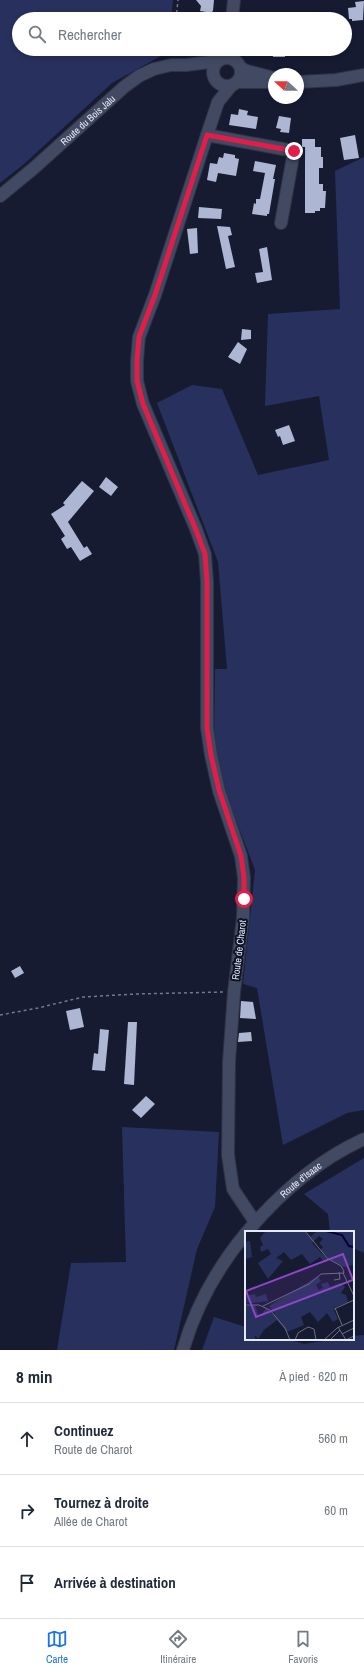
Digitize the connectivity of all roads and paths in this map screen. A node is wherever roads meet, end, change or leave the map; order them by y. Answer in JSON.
{"nodes":[{"id":1,"x":178,"y":0,"type":"edge"},
{"id":2,"x":234,"y":0,"type":"edge"},
{"id":3,"x":177,"y":12,"type":"edge"},
{"id":4,"x":233,"y":12,"type":"edge"},
{"id":5,"x":224,"y":56,"type":"edge"},
{"id":6,"x":186,"y":65,"type":"junction"},
{"id":7,"x":241,"y":68,"type":"junction"},
{"id":8,"x":364,"y":75,"type":"edge"},
{"id":9,"x":268,"y":76,"type":"edge"},
{"id":10,"x":216,"y":79,"type":"junction"},
{"id":11,"x":268,"y":82,"type":"edge"},
{"id":12,"x":304,"y":82,"type":"edge"},
{"id":13,"x":234,"y":84,"type":"junction"},
{"id":14,"x":218,"y":102,"type":"junction"},
{"id":15,"x":207,"y":135,"type":"junction"},
{"id":16,"x":0,"y":196,"type":"edge"},
{"id":17,"x":281,"y":223,"type":"dead end"},
{"id":18,"x":234,"y":992,"type":"junction"},
{"id":19,"x":0,"y":1015,"type":"edge"},
{"id":20,"x":364,"y":1139,"type":"edge"},
{"id":21,"x":256,"y":1222,"type":"junction"},
{"id":22,"x":249,"y":1231,"type":"edge"},
{"id":23,"x":245,"y":1236,"type":"edge"},
{"id":24,"x":184,"y":1350,"type":"edge"}],
"edges":[{"from":1,"to":3,"type":"path"},
{"from":2,"to":4,"type":"street"},
{"from":5,"to":6,"type":"street","name":"Route du Bois Jalu"},
{"from":5,"to":7,"type":"street"},
{"from":5,"to":10,"type":"street"},
{"from":6,"to":10,"type":"street","name":"Route du Bois Jalu"},
{"from":6,"to":16,"type":"street","name":"Route du Bois Jalu"},
{"from":7,"to":9,"type":"street"},
{"from":7,"to":13,"type":"street"},
{"from":8,"to":12,"type":"street"},
{"from":10,"to":13,"type":"street"},
{"from":10,"to":14,"type":"street","name":"Route de Charot"},
{"from":11,"to":13,"type":"street"},
{"from":13,"to":14,"type":"street","name":"Route de Charot"},
{"from":14,"to":15,"type":"street","name":"Route de Charot"},
{"from":15,"to":17,"type":"street"},
{"from":15,"to":18,"type":"street","name":"Route de Charot"},
{"from":18,"to":19,"type":"path"},
{"from":18,"to":21,"type":"street","name":"Route de Charot"},
{"from":20,"to":21,"type":"street","name":"Route d'Isaac"},
{"from":21,"to":22,"type":"street","name":"Route d'Isaac"},
{"from":23,"to":24,"type":"street","name":"Route d'Isaac"}]}
